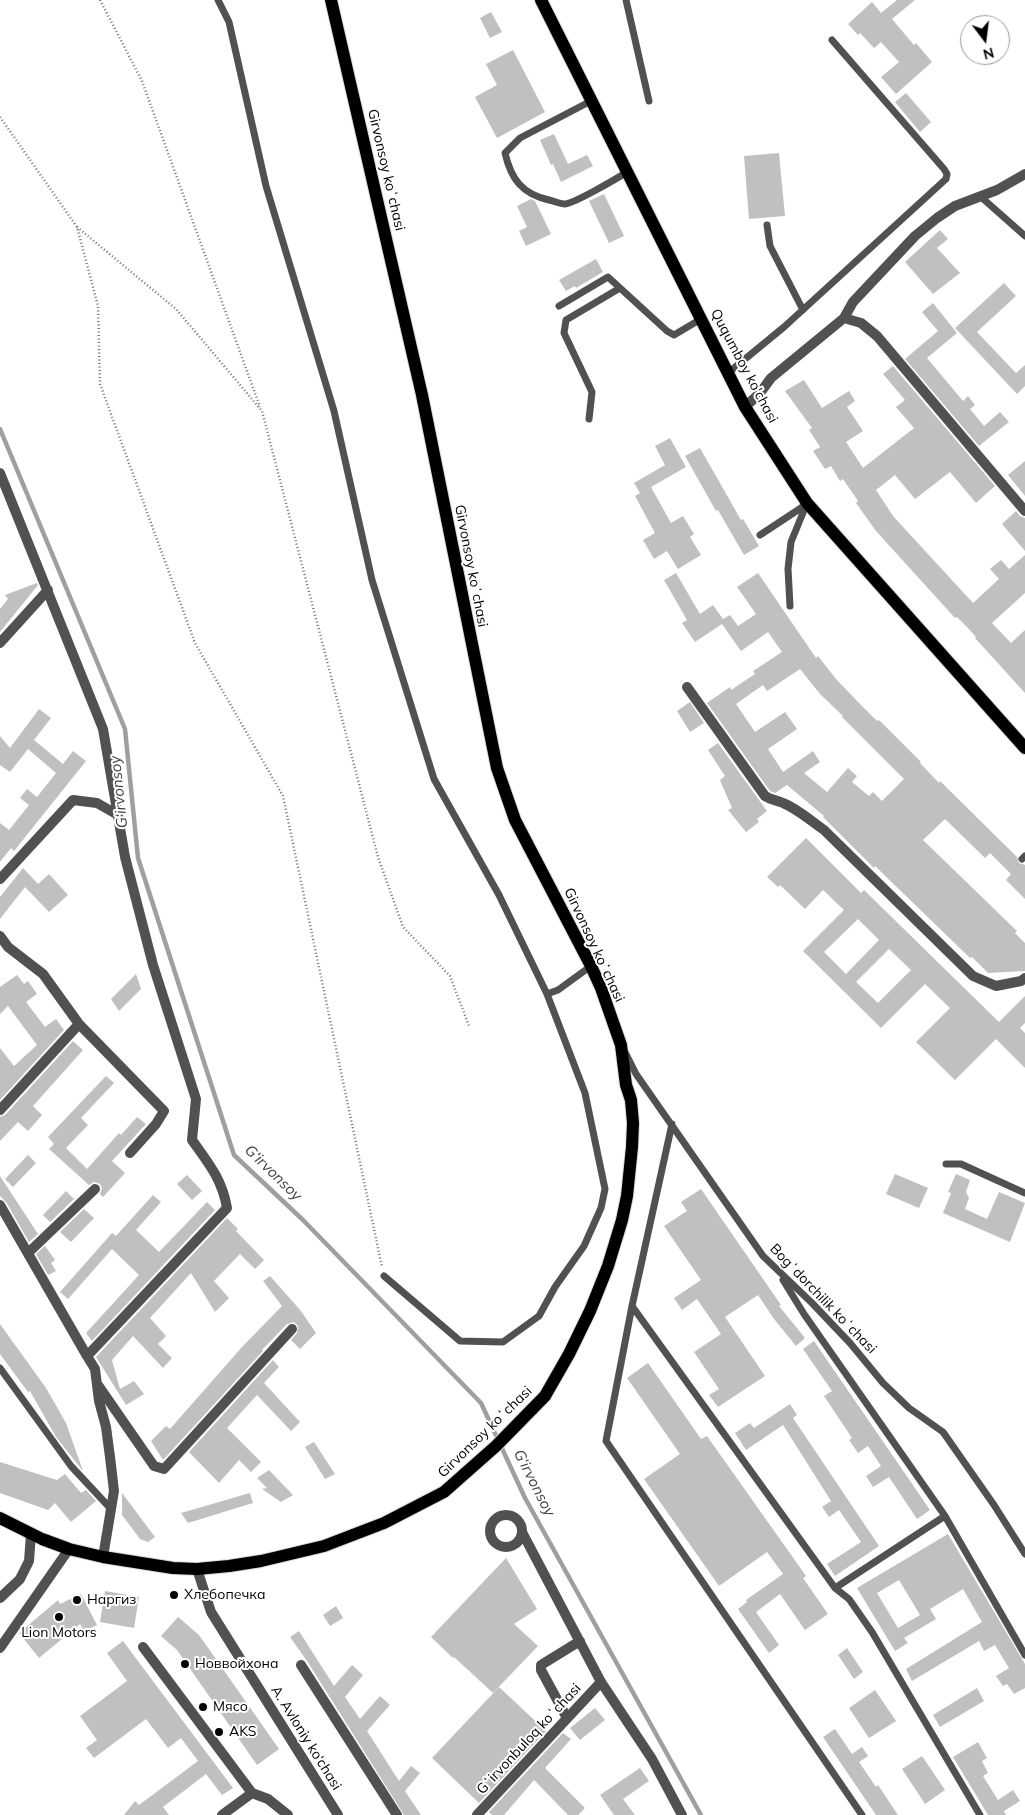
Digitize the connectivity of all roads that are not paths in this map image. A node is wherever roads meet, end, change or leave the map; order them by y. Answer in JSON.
{"nodes":[{"id":1,"x":218,"y":0,"type":"edge"},
{"id":2,"x":331,"y":0,"type":"edge"},
{"id":3,"x":540,"y":0,"type":"edge"},
{"id":4,"x":626,"y":0,"type":"edge"},
{"id":5,"x":832,"y":40,"type":"dead end"},
{"id":6,"x":591,"y":101,"type":"junction"},
{"id":7,"x":649,"y":101,"type":"dead end"},
{"id":8,"x":627,"y":172,"type":"junction"},
{"id":9,"x":1025,"y":174,"type":"edge"},
{"id":10,"x":981,"y":197,"type":"junction"},
{"id":11,"x":767,"y":225,"type":"dead end"},
{"id":12,"x":1025,"y":236,"type":"edge"},
{"id":13,"x":620,"y":288,"type":"junction"},
{"id":14,"x":560,"y":306,"type":"dead end"},
{"id":15,"x":802,"y":310,"type":"junction"},
{"id":16,"x":844,"y":318,"type":"junction"},
{"id":17,"x":701,"y":320,"type":"junction"},
{"id":18,"x":728,"y":373,"type":"junction"},
{"id":19,"x":745,"y":407,"type":"junction"},
{"id":20,"x":589,"y":419,"type":"dead end"},
{"id":21,"x":0,"y":473,"type":"edge"},
{"id":22,"x":807,"y":503,"type":"junction"},
{"id":23,"x":1025,"y":510,"type":"edge"},
{"id":24,"x":760,"y":535,"type":"dead end"},
{"id":25,"x":48,"y":590,"type":"junction"},
{"id":26,"x":790,"y":606,"type":"dead end"},
{"id":27,"x":0,"y":643,"type":"edge"},
{"id":28,"x":687,"y":687,"type":"dead end"},
{"id":29,"x":1025,"y":748,"type":"edge"},
{"id":30,"x":118,"y":815,"type":"junction"},
{"id":31,"x":0,"y":879,"type":"edge"},
{"id":32,"x":0,"y":936,"type":"edge"},
{"id":33,"x":590,"y":966,"type":"junction"},
{"id":34,"x":1025,"y":978,"type":"edge"},
{"id":35,"x":547,"y":994,"type":"junction"},
{"id":36,"x":79,"y":1024,"type":"junction"},
{"id":37,"x":621,"y":1045,"type":"junction"},
{"id":38,"x":0,"y":1110,"type":"edge"},
{"id":39,"x":672,"y":1124,"type":"junction"},
{"id":40,"x":130,"y":1153,"type":"dead end"},
{"id":41,"x":946,"y":1164,"type":"dead end"},
{"id":42,"x":95,"y":1189,"type":"dead end"},
{"id":43,"x":1025,"y":1192,"type":"edge"},
{"id":44,"x":0,"y":1205,"type":"edge"},
{"id":45,"x":28,"y":1253,"type":"junction"},
{"id":46,"x":777,"y":1271,"type":"junction"},
{"id":47,"x":384,"y":1276,"type":"road end"},
{"id":48,"x":632,"y":1306,"type":"junction"},
{"id":49,"x":292,"y":1329,"type":"dead end"},
{"id":50,"x":87,"y":1356,"type":"junction"},
{"id":51,"x":0,"y":1368,"type":"edge"},
{"id":52,"x":97,"y":1384,"type":"junction"},
{"id":53,"x":111,"y":1509,"type":"junction"},
{"id":54,"x":945,"y":1516,"type":"junction"},
{"id":55,"x":0,"y":1518,"type":"edge"},
{"id":56,"x":522,"y":1532,"type":"dead end"},
{"id":57,"x":31,"y":1534,"type":"junction"},
{"id":58,"x":69,"y":1549,"type":"junction"},
{"id":59,"x":1025,"y":1554,"type":"edge"},
{"id":60,"x":103,"y":1557,"type":"junction"},
{"id":61,"x":197,"y":1569,"type":"junction"},
{"id":62,"x":835,"y":1588,"type":"junction"},
{"id":63,"x":0,"y":1598,"type":"edge"},
{"id":64,"x":580,"y":1641,"type":"junction"},
{"id":65,"x":143,"y":1647,"type":"dead end"},
{"id":66,"x":0,"y":1648,"type":"edge"},
{"id":67,"x":1025,"y":1655,"type":"edge"},
{"id":68,"x":301,"y":1665,"type":"dead end"},
{"id":69,"x":601,"y":1682,"type":"junction"},
{"id":70,"x":567,"y":1718,"type":"junction"},
{"id":71,"x":252,"y":1793,"type":"junction"},
{"id":72,"x":222,"y":1815,"type":"edge"},
{"id":73,"x":288,"y":1815,"type":"edge"},
{"id":74,"x":338,"y":1815,"type":"edge"},
{"id":75,"x":397,"y":1815,"type":"edge"},
{"id":76,"x":477,"y":1815,"type":"edge"},
{"id":77,"x":682,"y":1815,"type":"edge"},
{"id":78,"x":862,"y":1815,"type":"edge"},
{"id":79,"x":980,"y":1815,"type":"edge"}],
"edges":[{"from":1,"to":35,"type":"lane"},
{"from":2,"to":33,"type":"main road","name":"Girvonsoy koʻchasi"},
{"from":3,"to":6,"type":"main road","name":"Ququmboy ko'chasi"},
{"from":4,"to":7,"type":"lane"},
{"from":5,"to":15,"type":"lane"},
{"from":6,"to":8,"type":"main road","name":"Ququmboy ko'chasi"},
{"from":6,"to":8,"type":"lane"},
{"from":8,"to":17,"type":"main road","name":"Ququmboy ko'chasi"},
{"from":9,"to":10,"type":"street"},
{"from":10,"to":12,"type":"lane"},
{"from":10,"to":16,"type":"street"},
{"from":11,"to":15,"type":"lane"},
{"from":13,"to":14,"type":"lane"},
{"from":13,"to":17,"type":"lane"},
{"from":13,"to":20,"type":"lane"},
{"from":15,"to":18,"type":"lane"},
{"from":16,"to":19,"type":"street"},
{"from":16,"to":23,"type":"street"},
{"from":17,"to":18,"type":"main road","name":"Ququmboy ko'chasi"},
{"from":18,"to":19,"type":"main road","name":"Ququmboy ko'chasi"},
{"from":19,"to":22,"type":"main road","name":"Ququmboy ko'chasi"},
{"from":21,"to":25,"type":"street"},
{"from":22,"to":24,"type":"lane"},
{"from":22,"to":26,"type":"lane"},
{"from":22,"to":29,"type":"main road","name":"Ququmboy ko'chasi"},
{"from":25,"to":27,"type":"street"},
{"from":25,"to":30,"type":"street"},
{"from":28,"to":34,"type":"street"},
{"from":30,"to":31,"type":"street"},
{"from":30,"to":50,"type":"street"},
{"from":32,"to":36,"type":"street"},
{"from":33,"to":35,"type":"lane"},
{"from":33,"to":37,"type":"main road","name":"Girvonsoy koʻchasi"},
{"from":35,"to":47,"type":"lane"},
{"from":36,"to":38,"type":"street"},
{"from":36,"to":40,"type":"street"},
{"from":37,"to":39,"type":"lane","name":"Bogʻdorchilik koʻchasi"},
{"from":37,"to":61,"type":"main road","name":"Girvonsoy koʻchasi"},
{"from":39,"to":46,"type":"lane","name":"Bogʻdorchilik koʻchasi"},
{"from":39,"to":48,"type":"lane"},
{"from":41,"to":43,"type":"lane"},
{"from":42,"to":45,"type":"street"},
{"from":44,"to":45,"type":"street"},
{"from":45,"to":50,"type":"street"},
{"from":46,"to":54,"type":"lane"},
{"from":46,"to":59,"type":"lane","name":"Bogʻdorchilik koʻchasi"},
{"from":48,"to":62,"type":"lane"},
{"from":48,"to":78,"type":"lane"},
{"from":49,"to":52,"type":"street"},
{"from":50,"to":52,"type":"street"},
{"from":51,"to":53,"type":"lane"},
{"from":52,"to":53,"type":"street"},
{"from":53,"to":60,"type":"street"},
{"from":54,"to":62,"type":"lane"},
{"from":54,"to":67,"type":"lane"},
{"from":55,"to":57,"type":"main road","name":"Girvonsoy koʻchasi"},
{"from":56,"to":64,"type":"street","name":"Gʻirvonbuloq koʻchasi"},
{"from":57,"to":58,"type":"main road","name":"Girvonsoy koʻchasi"},
{"from":57,"to":63,"type":"street"},
{"from":58,"to":60,"type":"main road","name":"Girvonsoy koʻchasi"},
{"from":58,"to":66,"type":"street"},
{"from":60,"to":61,"type":"main road","name":"Girvonsoy koʻchasi"},
{"from":61,"to":74,"type":"street","name":"A. Avloniy ko‘chasi"},
{"from":62,"to":79,"type":"lane"},
{"from":64,"to":69,"type":"street","name":"Gʻirvonbuloq koʻchasi"},
{"from":64,"to":70,"type":"street"},
{"from":65,"to":71,"type":"street"},
{"from":68,"to":75,"type":"street"},
{"from":69,"to":70,"type":"street","name":"Gʻirvonbuloq koʻchasi"},
{"from":69,"to":77,"type":"street","name":"Gʻirvonbuloq koʻchasi"},
{"from":70,"to":76,"type":"street","name":"Gʻirvonbuloq koʻchasi"},
{"from":71,"to":72,"type":"street"},
{"from":71,"to":73,"type":"street"}]}
